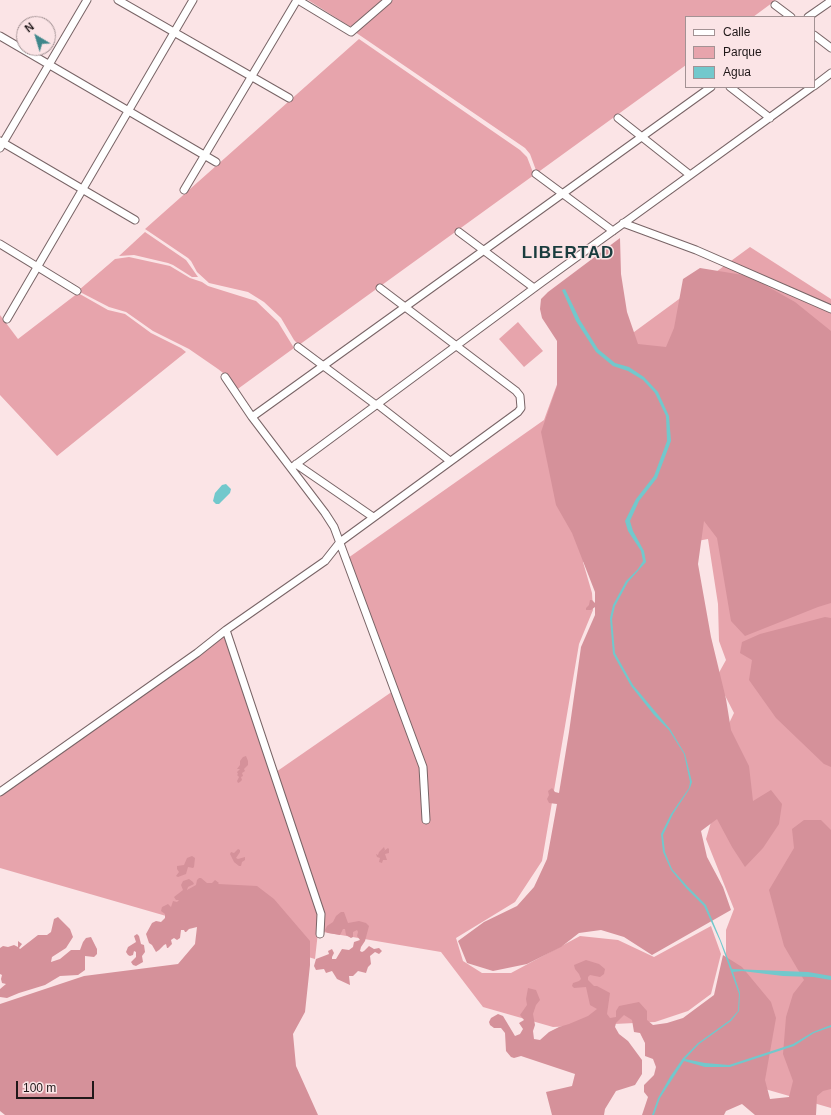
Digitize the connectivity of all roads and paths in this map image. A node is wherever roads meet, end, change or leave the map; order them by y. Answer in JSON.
{"nodes":[{"id":1,"x":87,"y":0,"type":"edge"},
{"id":2,"x":118,"y":0,"type":"edge"},
{"id":3,"x":193,"y":0,"type":"edge"},
{"id":4,"x":298,"y":0,"type":"edge"},
{"id":5,"x":388,"y":0,"type":"edge"},
{"id":6,"x":831,"y":1,"type":"edge"},
{"id":7,"x":775,"y":5,"type":"dead end"},
{"id":8,"x":790,"y":16,"type":"edge"},
{"id":9,"x":809,"y":16,"type":"edge"},
{"id":10,"x":174,"y":32,"type":"junction"},
{"id":11,"x":0,"y":36,"type":"edge"},
{"id":12,"x":815,"y":36,"type":"edge"},
{"id":13,"x":831,"y":48,"type":"edge"},
{"id":14,"x":49,"y":64,"type":"junction"},
{"id":15,"x":831,"y":73,"type":"edge"},
{"id":16,"x":252,"y":77,"type":"junction"},
{"id":17,"x":815,"y":85,"type":"edge"},
{"id":18,"x":710,"y":88,"type":"edge"},
{"id":19,"x":731,"y":88,"type":"edge"},
{"id":20,"x":810,"y":88,"type":"edge"},
{"id":21,"x":289,"y":98,"type":"dead end"},
{"id":22,"x":129,"y":111,"type":"junction"},
{"id":23,"x":618,"y":118,"type":"dead end"},
{"id":24,"x":770,"y":118,"type":"junction"},
{"id":25,"x":642,"y":137,"type":"junction"},
{"id":26,"x":1,"y":144,"type":"edge"},
{"id":27,"x":205,"y":155,"type":"junction"},
{"id":28,"x":216,"y":162,"type":"dead end"},
{"id":29,"x":536,"y":174,"type":"dead end"},
{"id":30,"x":690,"y":175,"type":"junction"},
{"id":31,"x":83,"y":189,"type":"junction"},
{"id":32,"x":184,"y":190,"type":"dead end"},
{"id":33,"x":563,"y":194,"type":"junction"},
{"id":34,"x":135,"y":220,"type":"dead end"},
{"id":35,"x":623,"y":223,"type":"junction"},
{"id":36,"x":613,"y":231,"type":"junction"},
{"id":37,"x":459,"y":232,"type":"dead end"},
{"id":38,"x":0,"y":244,"type":"edge"},
{"id":39,"x":484,"y":250,"type":"junction"},
{"id":40,"x":38,"y":267,"type":"junction"},
{"id":41,"x":380,"y":288,"type":"dead end"},
{"id":42,"x":534,"y":288,"type":"junction"},
{"id":43,"x":77,"y":291,"type":"dead end"},
{"id":44,"x":405,"y":307,"type":"junction"},
{"id":45,"x":831,"y":309,"type":"edge"},
{"id":46,"x":7,"y":319,"type":"dead end"},
{"id":47,"x":456,"y":346,"type":"junction"},
{"id":48,"x":298,"y":347,"type":"dead end"},
{"id":49,"x":323,"y":366,"type":"junction"},
{"id":50,"x":225,"y":377,"type":"dead end"},
{"id":51,"x":376,"y":405,"type":"junction"},
{"id":52,"x":252,"y":417,"type":"junction"},
{"id":53,"x":450,"y":462,"type":"junction"},
{"id":54,"x":294,"y":466,"type":"junction"},
{"id":55,"x":373,"y":518,"type":"junction"},
{"id":56,"x":340,"y":542,"type":"junction"},
{"id":57,"x":226,"y":630,"type":"junction"},
{"id":58,"x":0,"y":792,"type":"edge"},
{"id":59,"x":426,"y":820,"type":"dead end"},
{"id":60,"x":320,"y":934,"type":"dead end"}],
"edges":[{"from":1,"to":14,"type":"street"},
{"from":2,"to":10,"type":"street"},
{"from":3,"to":10,"type":"street"},
{"from":4,"to":5,"type":"street"},
{"from":4,"to":16,"type":"street"},
{"from":6,"to":9,"type":"street"},
{"from":7,"to":8,"type":"street"},
{"from":10,"to":16,"type":"street"},
{"from":10,"to":22,"type":"street"},
{"from":11,"to":14,"type":"street"},
{"from":12,"to":13,"type":"street"},
{"from":14,"to":22,"type":"street"},
{"from":14,"to":26,"type":"street"},
{"from":15,"to":17,"type":"street"},
{"from":16,"to":21,"type":"street"},
{"from":16,"to":27,"type":"street"},
{"from":18,"to":25,"type":"street"},
{"from":19,"to":24,"type":"street"},
{"from":20,"to":24,"type":"street"},
{"from":22,"to":27,"type":"street"},
{"from":22,"to":31,"type":"street"},
{"from":23,"to":25,"type":"street"},
{"from":24,"to":30,"type":"street"},
{"from":25,"to":30,"type":"street"},
{"from":25,"to":33,"type":"street"},
{"from":26,"to":31,"type":"street"},
{"from":27,"to":28,"type":"street"},
{"from":27,"to":32,"type":"street"},
{"from":29,"to":33,"type":"street"},
{"from":30,"to":35,"type":"street"},
{"from":31,"to":34,"type":"street"},
{"from":31,"to":40,"type":"street"},
{"from":33,"to":36,"type":"street"},
{"from":33,"to":39,"type":"street"},
{"from":35,"to":36,"type":"street"},
{"from":35,"to":45,"type":"street"},
{"from":36,"to":42,"type":"street"},
{"from":37,"to":39,"type":"street"},
{"from":38,"to":40,"type":"street"},
{"from":39,"to":42,"type":"street"},
{"from":39,"to":44,"type":"street"},
{"from":40,"to":43,"type":"street"},
{"from":40,"to":46,"type":"street"},
{"from":41,"to":44,"type":"street"},
{"from":42,"to":47,"type":"street"},
{"from":44,"to":47,"type":"street"},
{"from":44,"to":49,"type":"street"},
{"from":47,"to":51,"type":"street"},
{"from":47,"to":53,"type":"street"},
{"from":48,"to":49,"type":"street"},
{"from":49,"to":51,"type":"street"},
{"from":49,"to":52,"type":"street"},
{"from":50,"to":52,"type":"street"},
{"from":51,"to":53,"type":"street"},
{"from":51,"to":54,"type":"street"},
{"from":52,"to":54,"type":"street"},
{"from":53,"to":55,"type":"street"},
{"from":54,"to":55,"type":"street"},
{"from":54,"to":56,"type":"street"},
{"from":55,"to":56,"type":"street"},
{"from":56,"to":57,"type":"street"},
{"from":56,"to":59,"type":"street"},
{"from":57,"to":58,"type":"street"},
{"from":57,"to":60,"type":"street"}]}
